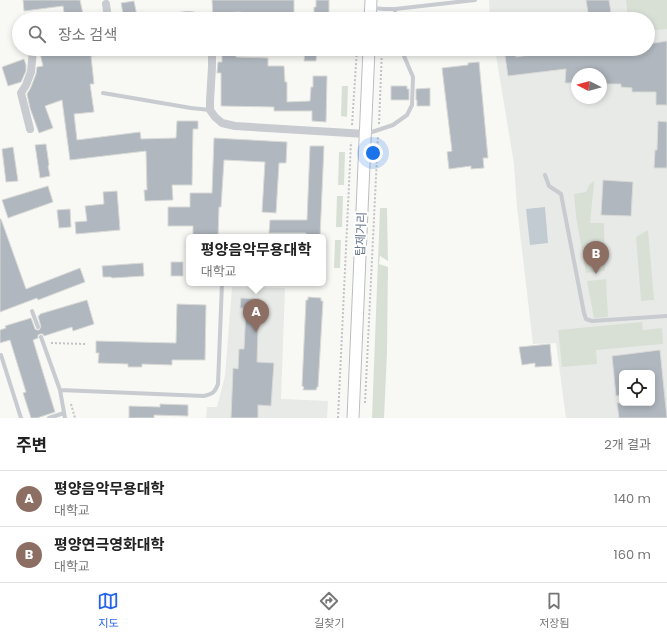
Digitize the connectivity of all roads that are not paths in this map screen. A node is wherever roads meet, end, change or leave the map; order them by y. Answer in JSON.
{"nodes":[{"id":1,"x":475,"y":0,"type":"edge"},
{"id":2,"x":106,"y":4,"type":"dead end"},
{"id":3,"x":370,"y":9,"type":"edge"},
{"id":4,"x":395,"y":9,"type":"joint"},
{"id":5,"x":107,"y":12,"type":"edge"},
{"id":6,"x":32,"y":56,"type":"edge"},
{"id":7,"x":212,"y":56,"type":"edge"},
{"id":8,"x":369,"y":56,"type":"edge"},
{"id":9,"x":405,"y":56,"type":"edge"},
{"id":10,"x":103,"y":93,"type":"dead end"},
{"id":11,"x":210,"y":110,"type":"junction"},
{"id":12,"x":30,"y":129,"type":"dead end"},
{"id":13,"x":366,"y":134,"type":"junction"},
{"id":14,"x":545,"y":175,"type":"dead end"},
{"id":15,"x":222,"y":286,"type":"edge"},
{"id":16,"x":32,"y":311,"type":"dead end"},
{"id":17,"x":667,"y":316,"type":"edge"},
{"id":18,"x":38,"y":327,"type":"dead end"},
{"id":19,"x":41,"y":337,"type":"dead end"},
{"id":20,"x":1,"y":355,"type":"dead end"},
{"id":21,"x":60,"y":390,"type":"junction"},
{"id":22,"x":65,"y":416,"type":"edge"},
{"id":23,"x":21,"y":418,"type":"edge"},
{"id":24,"x":49,"y":418,"type":"edge"},
{"id":25,"x":353,"y":418,"type":"edge"}],
"edges":[{"from":1,"to":4,"type":"lane"},
{"from":2,"to":5,"type":"street"},
{"from":3,"to":4,"type":"lane"},
{"from":6,"to":12,"type":"street"},
{"from":7,"to":11,"type":"street"},
{"from":8,"to":13,"type":"main road","name":"탑제거리"},
{"from":9,"to":13,"type":"lane"},
{"from":10,"to":11,"type":"lane"},
{"from":11,"to":13,"type":"street"},
{"from":13,"to":25,"type":"main road","name":"탑제거리"},
{"from":14,"to":17,"type":"lane"},
{"from":15,"to":21,"type":"lane"},
{"from":16,"to":18,"type":"lane"},
{"from":19,"to":21,"type":"lane"},
{"from":20,"to":23,"type":"lane"},
{"from":21,"to":22,"type":"lane"},
{"from":22,"to":24,"type":"lane"}]}
